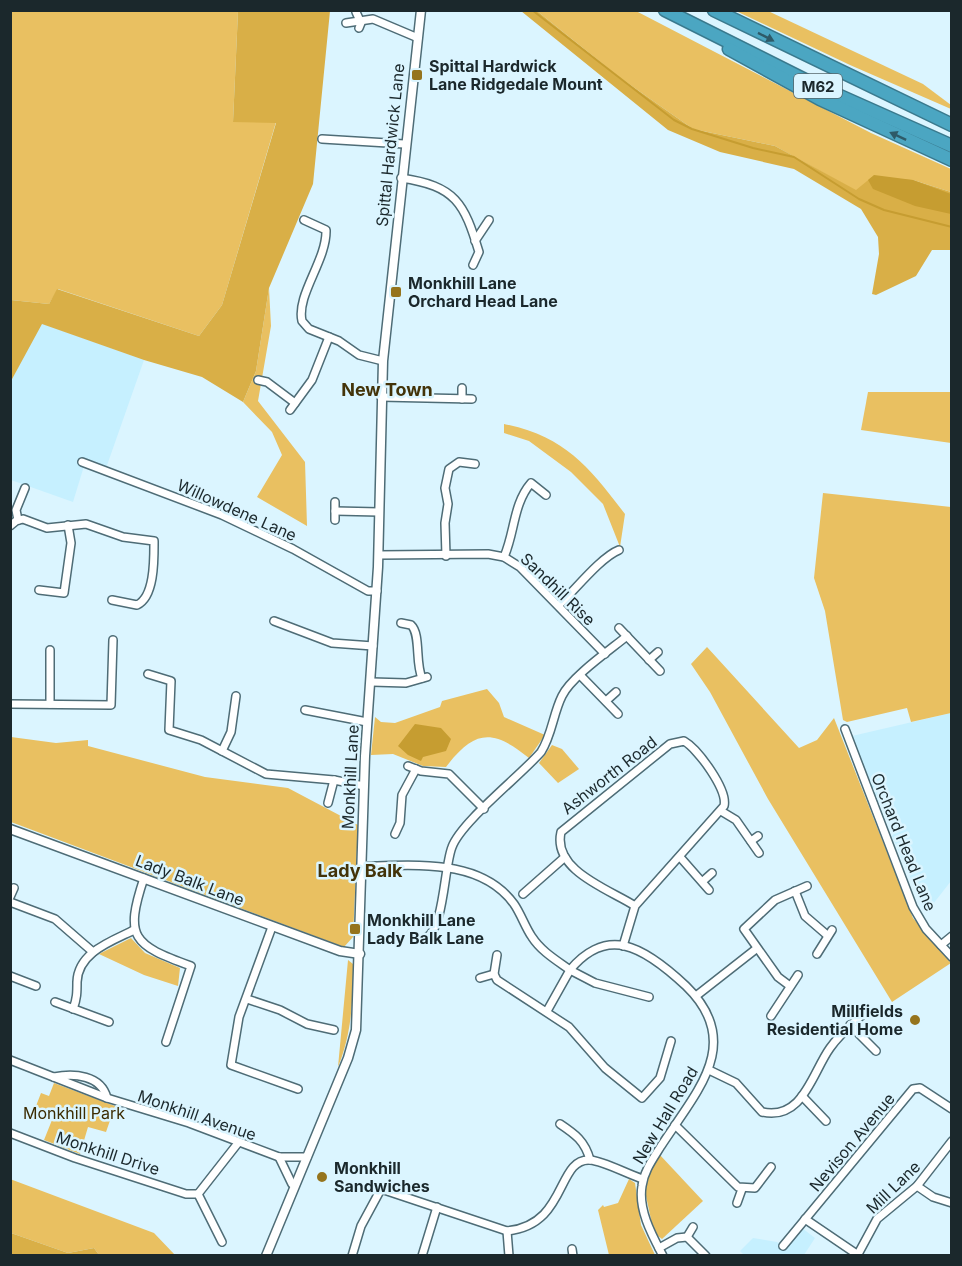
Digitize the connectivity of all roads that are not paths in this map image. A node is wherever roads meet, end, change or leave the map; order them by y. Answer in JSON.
{"nodes":[{"id":1,"x":421,"y":10,"type":"edge"},
{"id":2,"x":665,"y":10,"type":"edge"},
{"id":3,"x":714,"y":10,"type":"edge"},
{"id":4,"x":687,"y":22,"type":"junction"},
{"id":5,"x":346,"y":23,"type":"dead end"},
{"id":6,"x":418,"y":38,"type":"junction"},
{"id":7,"x":897,"y":122,"type":"junction"},
{"id":8,"x":951,"y":125,"type":"edge"},
{"id":9,"x":322,"y":139,"type":"dead end"},
{"id":10,"x":404,"y":144,"type":"junction"},
{"id":11,"x":951,"y":146,"type":"edge"},
{"id":12,"x":951,"y":151,"type":"edge"},
{"id":13,"x":951,"y":160,"type":"edge"},
{"id":14,"x":401,"y":178,"type":"junction"},
{"id":15,"x":304,"y":220,"type":"dead end"},
{"id":16,"x":489,"y":220,"type":"dead end"},
{"id":17,"x":475,"y":241,"type":"junction"},
{"id":18,"x":473,"y":265,"type":"dead end"},
{"id":19,"x":391,"y":283,"type":"joint"},
{"id":20,"x":329,"y":337,"type":"junction"},
{"id":21,"x":383,"y":361,"type":"junction"},
{"id":22,"x":258,"y":380,"type":"dead end"},
{"id":23,"x":462,"y":388,"type":"dead end"},
{"id":24,"x":381,"y":397,"type":"junction"},
{"id":25,"x":462,"y":399,"type":"junction"},
{"id":26,"x":472,"y":399,"type":"dead end"},
{"id":27,"x":295,"y":403,"type":"junction"},
{"id":28,"x":290,"y":410,"type":"dead end"},
{"id":29,"x":82,"y":462,"type":"dead end"},
{"id":30,"x":475,"y":464,"type":"dead end"},
{"id":31,"x":25,"y":488,"type":"dead end"},
{"id":32,"x":546,"y":495,"type":"dead end"},
{"id":33,"x":335,"y":502,"type":"dead end"},
{"id":34,"x":335,"y":511,"type":"junction"},
{"id":35,"x":379,"y":512,"type":"junction"},
{"id":36,"x":18,"y":520,"type":"junction"},
{"id":37,"x":335,"y":520,"type":"dead end"},
{"id":38,"x":68,"y":525,"type":"junction"},
{"id":39,"x":10,"y":526,"type":"edge"},
{"id":40,"x":619,"y":550,"type":"dead end"},
{"id":41,"x":379,"y":555,"type":"junction"},
{"id":42,"x":447,"y":556,"type":"junction"},
{"id":43,"x":504,"y":557,"type":"junction"},
{"id":44,"x":39,"y":590,"type":"dead end"},
{"id":45,"x":377,"y":591,"type":"junction"},
{"id":46,"x":112,"y":600,"type":"dead end"},
{"id":47,"x":558,"y":605,"type":"junction"},
{"id":48,"x":274,"y":621,"type":"dead end"},
{"id":49,"x":401,"y":623,"type":"dead end"},
{"id":50,"x":619,"y":628,"type":"dead end"},
{"id":51,"x":627,"y":636,"type":"junction"},
{"id":52,"x":113,"y":640,"type":"dead end"},
{"id":53,"x":373,"y":646,"type":"junction"},
{"id":54,"x":50,"y":650,"type":"dead end"},
{"id":55,"x":658,"y":652,"type":"dead end"},
{"id":56,"x":604,"y":654,"type":"junction"},
{"id":57,"x":649,"y":660,"type":"junction"},
{"id":58,"x":660,"y":671,"type":"dead end"},
{"id":59,"x":148,"y":674,"type":"dead end"},
{"id":60,"x":580,"y":675,"type":"junction"},
{"id":61,"x":372,"y":682,"type":"junction"},
{"id":62,"x":616,"y":692,"type":"dead end"},
{"id":63,"x":236,"y":696,"type":"dead end"},
{"id":64,"x":606,"y":701,"type":"junction"},
{"id":65,"x":10,"y":704,"type":"edge"},
{"id":66,"x":50,"y":704,"type":"junction"},
{"id":67,"x":305,"y":710,"type":"dead end"},
{"id":68,"x":618,"y":714,"type":"dead end"},
{"id":69,"x":367,"y":722,"type":"junction"},
{"id":70,"x":845,"y":729,"type":"dead end"},
{"id":71,"x":222,"y":751,"type":"junction"},
{"id":72,"x":334,"y":780,"type":"junction"},
{"id":73,"x":364,"y":786,"type":"junction"},
{"id":74,"x":328,"y":804,"type":"dead end"},
{"id":75,"x":484,"y":809,"type":"junction"},
{"id":76,"x":721,"y":811,"type":"junction"},
{"id":77,"x":10,"y":829,"type":"edge"},
{"id":78,"x":395,"y":834,"type":"dead end"},
{"id":79,"x":758,"y":836,"type":"dead end"},
{"id":80,"x":751,"y":841,"type":"junction"},
{"id":81,"x":759,"y":853,"type":"dead end"},
{"id":82,"x":565,"y":856,"type":"junction"},
{"id":83,"x":680,"y":857,"type":"junction"},
{"id":84,"x":363,"y":866,"type":"junction"},
{"id":85,"x":446,"y":866,"type":"junction"},
{"id":86,"x":712,"y":873,"type":"dead end"},
{"id":87,"x":144,"y":878,"type":"junction"},
{"id":88,"x":703,"y":881,"type":"junction"},
{"id":89,"x":807,"y":886,"type":"dead end"},
{"id":90,"x":14,"y":888,"type":"dead end"},
{"id":91,"x":710,"y":890,"type":"dead end"},
{"id":92,"x":795,"y":891,"type":"junction"},
{"id":93,"x":523,"y":894,"type":"dead end"},
{"id":94,"x":10,"y":900,"type":"edge"},
{"id":95,"x":635,"y":906,"type":"junction"},
{"id":96,"x":272,"y":927,"type":"junction"},
{"id":97,"x":135,"y":930,"type":"junction"},
{"id":98,"x":951,"y":936,"type":"edge"},
{"id":99,"x":426,"y":938,"type":"dead end"},
{"id":100,"x":941,"y":945,"type":"junction"},
{"id":101,"x":622,"y":946,"type":"junction"},
{"id":102,"x":756,"y":949,"type":"junction"},
{"id":103,"x":93,"y":952,"type":"junction"},
{"id":104,"x":360,"y":954,"type":"junction"},
{"id":105,"x":817,"y":954,"type":"dead end"},
{"id":106,"x":497,"y":955,"type":"dead end"},
{"id":107,"x":951,"y":957,"type":"edge"},
{"id":108,"x":570,"y":970,"type":"junction"},
{"id":109,"x":494,"y":974,"type":"junction"},
{"id":110,"x":798,"y":975,"type":"dead end"},
{"id":111,"x":10,"y":976,"type":"edge"},
{"id":112,"x":480,"y":978,"type":"dead end"},
{"id":113,"x":36,"y":986,"type":"dead end"},
{"id":114,"x":790,"y":986,"type":"junction"},
{"id":115,"x":696,"y":996,"type":"junction"},
{"id":116,"x":649,"y":997,"type":"dead end"},
{"id":117,"x":247,"y":999,"type":"junction"},
{"id":118,"x":55,"y":1002,"type":"dead end"},
{"id":119,"x":73,"y":1009,"type":"junction"},
{"id":120,"x":547,"y":1011,"type":"junction"},
{"id":121,"x":862,"y":1015,"type":"dead end"},
{"id":122,"x":771,"y":1016,"type":"dead end"},
{"id":123,"x":109,"y":1022,"type":"dead end"},
{"id":124,"x":850,"y":1025,"type":"junction"},
{"id":125,"x":334,"y":1030,"type":"dead end"},
{"id":126,"x":671,"y":1041,"type":"dead end"},
{"id":127,"x":166,"y":1042,"type":"dead end"},
{"id":128,"x":876,"y":1051,"type":"dead end"},
{"id":129,"x":10,"y":1060,"type":"edge"},
{"id":130,"x":709,"y":1070,"type":"junction"},
{"id":131,"x":51,"y":1077,"type":"junction"},
{"id":132,"x":298,"y":1089,"type":"dead end"},
{"id":133,"x":802,"y":1096,"type":"junction"},
{"id":134,"x":107,"y":1098,"type":"junction"},
{"id":135,"x":951,"y":1109,"type":"edge"},
{"id":136,"x":826,"y":1121,"type":"dead end"},
{"id":137,"x":560,"y":1124,"type":"dead end"},
{"id":138,"x":675,"y":1125,"type":"junction"},
{"id":139,"x":10,"y":1133,"type":"edge"},
{"id":140,"x":951,"y":1141,"type":"edge"},
{"id":141,"x":238,"y":1143,"type":"junction"},
{"id":142,"x":279,"y":1157,"type":"junction"},
{"id":143,"x":307,"y":1157,"type":"junction"},
{"id":144,"x":590,"y":1160,"type":"junction"},
{"id":145,"x":771,"y":1167,"type":"dead end"},
{"id":146,"x":643,"y":1179,"type":"junction"},
{"id":147,"x":295,"y":1185,"type":"junction"},
{"id":148,"x":917,"y":1186,"type":"junction"},
{"id":149,"x":742,"y":1189,"type":"junction"},
{"id":150,"x":198,"y":1194,"type":"junction"},
{"id":151,"x":737,"y":1203,"type":"dead end"},
{"id":152,"x":951,"y":1203,"type":"edge"},
{"id":153,"x":437,"y":1207,"type":"junction"},
{"id":154,"x":805,"y":1219,"type":"junction"},
{"id":155,"x":693,"y":1227,"type":"dead end"},
{"id":156,"x":507,"y":1231,"type":"junction"},
{"id":157,"x":687,"y":1237,"type":"junction"},
{"id":158,"x":222,"y":1242,"type":"dead end"},
{"id":159,"x":783,"y":1246,"type":"dead end"},
{"id":160,"x":661,"y":1252,"type":"edge"},
{"id":161,"x":857,"y":1255,"type":"edge"},
{"id":162,"x":267,"y":1256,"type":"edge"},
{"id":163,"x":352,"y":1256,"type":"edge"},
{"id":164,"x":422,"y":1256,"type":"edge"},
{"id":165,"x":509,"y":1256,"type":"edge"},
{"id":166,"x":706,"y":1256,"type":"edge"}],
"edges":[{"from":1,"to":6,"type":"street","name":"Spittal Hardwick Lane"},
{"from":2,"to":4,"type":"highway","number":"M62"},
{"from":3,"to":8,"type":"highway","number":"M62","one_way":true},
{"from":4,"to":7,"type":"highway","number":"M62"},
{"from":13,"to":4,"type":"highway","one_way":true},
{"from":5,"to":6,"type":"street"},
{"from":6,"to":10,"type":"street","name":"Spittal Hardwick Lane"},
{"from":7,"to":11,"type":"highway","number":"M62"},
{"from":7,"to":12,"type":"highway"},
{"from":9,"to":10,"type":"street"},
{"from":10,"to":14,"type":"street","name":"Spittal Hardwick Lane"},
{"from":14,"to":17,"type":"street"},
{"from":14,"to":19,"type":"street","name":"Spittal Hardwick Lane"},
{"from":15,"to":20,"type":"street"},
{"from":16,"to":17,"type":"street"},
{"from":17,"to":18,"type":"street"},
{"from":19,"to":21,"type":"street","name":"Monkhill Lane"},
{"from":20,"to":21,"type":"street"},
{"from":20,"to":27,"type":"street"},
{"from":21,"to":24,"type":"street","name":"Monkhill Lane"},
{"from":22,"to":27,"type":"street"},
{"from":23,"to":25,"type":"street"},
{"from":24,"to":25,"type":"street"},
{"from":24,"to":35,"type":"street","name":"Monkhill Lane"},
{"from":25,"to":26,"type":"street"},
{"from":27,"to":28,"type":"street"},
{"from":29,"to":45,"type":"street","name":"Willowdene Lane"},
{"from":30,"to":42,"type":"street"},
{"from":31,"to":36,"type":"street"},
{"from":32,"to":43,"type":"street"},
{"from":33,"to":34,"type":"street"},
{"from":34,"to":35,"type":"street"},
{"from":34,"to":37,"type":"street"},
{"from":35,"to":41,"type":"street","name":"Monkhill Lane"},
{"from":36,"to":38,"type":"street"},
{"from":36,"to":39,"type":"street"},
{"from":38,"to":44,"type":"street"},
{"from":38,"to":46,"type":"street"},
{"from":40,"to":47,"type":"street"},
{"from":41,"to":42,"type":"street","name":"Sandhill Rise"},
{"from":41,"to":45,"type":"street","name":"Monkhill Lane"},
{"from":42,"to":43,"type":"street","name":"Sandhill Rise"},
{"from":43,"to":47,"type":"street","name":"Sandhill Rise"},
{"from":45,"to":53,"type":"street","name":"Monkhill Lane"},
{"from":47,"to":56,"type":"street","name":"Sandhill Rise"},
{"from":48,"to":53,"type":"street"},
{"from":49,"to":61,"type":"street"},
{"from":50,"to":51,"type":"street"},
{"from":51,"to":56,"type":"street"},
{"from":51,"to":57,"type":"street"},
{"from":52,"to":66,"type":"street"},
{"from":53,"to":61,"type":"street","name":"Monkhill Lane"},
{"from":54,"to":66,"type":"street"},
{"from":55,"to":57,"type":"street"},
{"from":56,"to":60,"type":"street"},
{"from":57,"to":58,"type":"street"},
{"from":59,"to":71,"type":"street"},
{"from":60,"to":64,"type":"street"},
{"from":60,"to":75,"type":"street"},
{"from":61,"to":69,"type":"street","name":"Monkhill Lane"},
{"from":62,"to":64,"type":"street"},
{"from":63,"to":71,"type":"street"},
{"from":64,"to":68,"type":"street"},
{"from":65,"to":66,"type":"street"},
{"from":67,"to":69,"type":"street"},
{"from":69,"to":73,"type":"street","name":"Monkhill Lane"},
{"from":70,"to":100,"type":"street","name":"Orchard Head Lane"},
{"from":71,"to":72,"type":"street"},
{"from":72,"to":73,"type":"street"},
{"from":72,"to":74,"type":"street"},
{"from":73,"to":84,"type":"street","name":"Monkhill Lane"},
{"from":75,"to":78,"type":"street"},
{"from":75,"to":85,"type":"street"},
{"from":76,"to":80,"type":"street"},
{"from":76,"to":82,"type":"street","name":"Ashworth Road"},
{"from":76,"to":83,"type":"street"},
{"from":77,"to":87,"type":"street","name":"Lady Balk Lane"},
{"from":79,"to":80,"type":"street"},
{"from":80,"to":81,"type":"street"},
{"from":82,"to":93,"type":"street"},
{"from":82,"to":95,"type":"street"},
{"from":83,"to":88,"type":"street"},
{"from":83,"to":95,"type":"street"},
{"from":84,"to":85,"type":"street"},
{"from":84,"to":104,"type":"street","name":"Monkhill Lane"},
{"from":85,"to":99,"type":"street"},
{"from":85,"to":108,"type":"street"},
{"from":86,"to":88,"type":"street"},
{"from":87,"to":96,"type":"street","name":"Lady Balk Lane"},
{"from":87,"to":97,"type":"street"},
{"from":88,"to":91,"type":"street"},
{"from":89,"to":92,"type":"street"},
{"from":90,"to":94,"type":"street"},
{"from":92,"to":102,"type":"street"},
{"from":92,"to":105,"type":"street"},
{"from":94,"to":103,"type":"street"},
{"from":95,"to":101,"type":"street"},
{"from":96,"to":104,"type":"street","name":"Lady Balk Lane"},
{"from":96,"to":117,"type":"street"},
{"from":97,"to":103,"type":"street"},
{"from":97,"to":127,"type":"street"},
{"from":98,"to":100,"type":"street"},
{"from":100,"to":107,"type":"street","name":"Orchard Head Lane"},
{"from":101,"to":108,"type":"street"},
{"from":101,"to":115,"type":"street","name":"New Hall Road"},
{"from":102,"to":114,"type":"street"},
{"from":102,"to":115,"type":"street"},
{"from":103,"to":119,"type":"street"},
{"from":104,"to":143,"type":"street","name":"Monkhill Lane"},
{"from":106,"to":109,"type":"street"},
{"from":108,"to":116,"type":"street"},
{"from":108,"to":120,"type":"street"},
{"from":109,"to":112,"type":"street"},
{"from":109,"to":120,"type":"street"},
{"from":110,"to":114,"type":"street"},
{"from":111,"to":113,"type":"street"},
{"from":114,"to":122,"type":"street"},
{"from":115,"to":130,"type":"street","name":"New Hall Road"},
{"from":117,"to":125,"type":"street"},
{"from":117,"to":132,"type":"street"},
{"from":118,"to":119,"type":"street"},
{"from":119,"to":123,"type":"street"},
{"from":120,"to":126,"type":"street"},
{"from":121,"to":124,"type":"street"},
{"from":124,"to":128,"type":"street"},
{"from":124,"to":133,"type":"street"},
{"from":129,"to":131,"type":"street","name":"Monkhill Avenue"},
{"from":130,"to":133,"type":"street"},
{"from":130,"to":138,"type":"street","name":"New Hall Road"},
{"from":131,"to":134,"type":"street","name":"Monkhill Avenue"},
{"from":131,"to":134,"type":"street","name":"Monkhill Avenue"},
{"from":133,"to":136,"type":"street"},
{"from":134,"to":141,"type":"street","name":"Monkhill Avenue"},
{"from":135,"to":154,"type":"street","name":"Nevison Avenue"},
{"from":137,"to":144,"type":"street"},
{"from":138,"to":146,"type":"street","name":"New Hall Road"},
{"from":138,"to":149,"type":"street"},
{"from":139,"to":150,"type":"street","name":"Monkhill Drive"},
{"from":140,"to":148,"type":"street","name":"Mill Lane"},
{"from":141,"to":142,"type":"street","name":"Monkhill Avenue"},
{"from":141,"to":150,"type":"street"},
{"from":142,"to":143,"type":"street","name":"Monkhill Avenue"},
{"from":142,"to":147,"type":"street"},
{"from":143,"to":147,"type":"street","name":"Monkhill Lane"},
{"from":144,"to":146,"type":"street"},
{"from":144,"to":156,"type":"street"},
{"from":145,"to":149,"type":"street"},
{"from":146,"to":160,"type":"street","name":"New Hall Road"},
{"from":147,"to":162,"type":"street","name":"Monkhill Lane"},
{"from":148,"to":152,"type":"street"},
{"from":148,"to":161,"type":"street","name":"Mill Lane"},
{"from":149,"to":151,"type":"street"},
{"from":150,"to":158,"type":"street"},
{"from":153,"to":156,"type":"street"},
{"from":153,"to":163,"type":"street"},
{"from":153,"to":164,"type":"street"},
{"from":154,"to":159,"type":"street","name":"Nevison Avenue"},
{"from":154,"to":161,"type":"street"},
{"from":155,"to":157,"type":"street"},
{"from":156,"to":165,"type":"street"},
{"from":157,"to":160,"type":"street"},
{"from":157,"to":166,"type":"street"}]}
